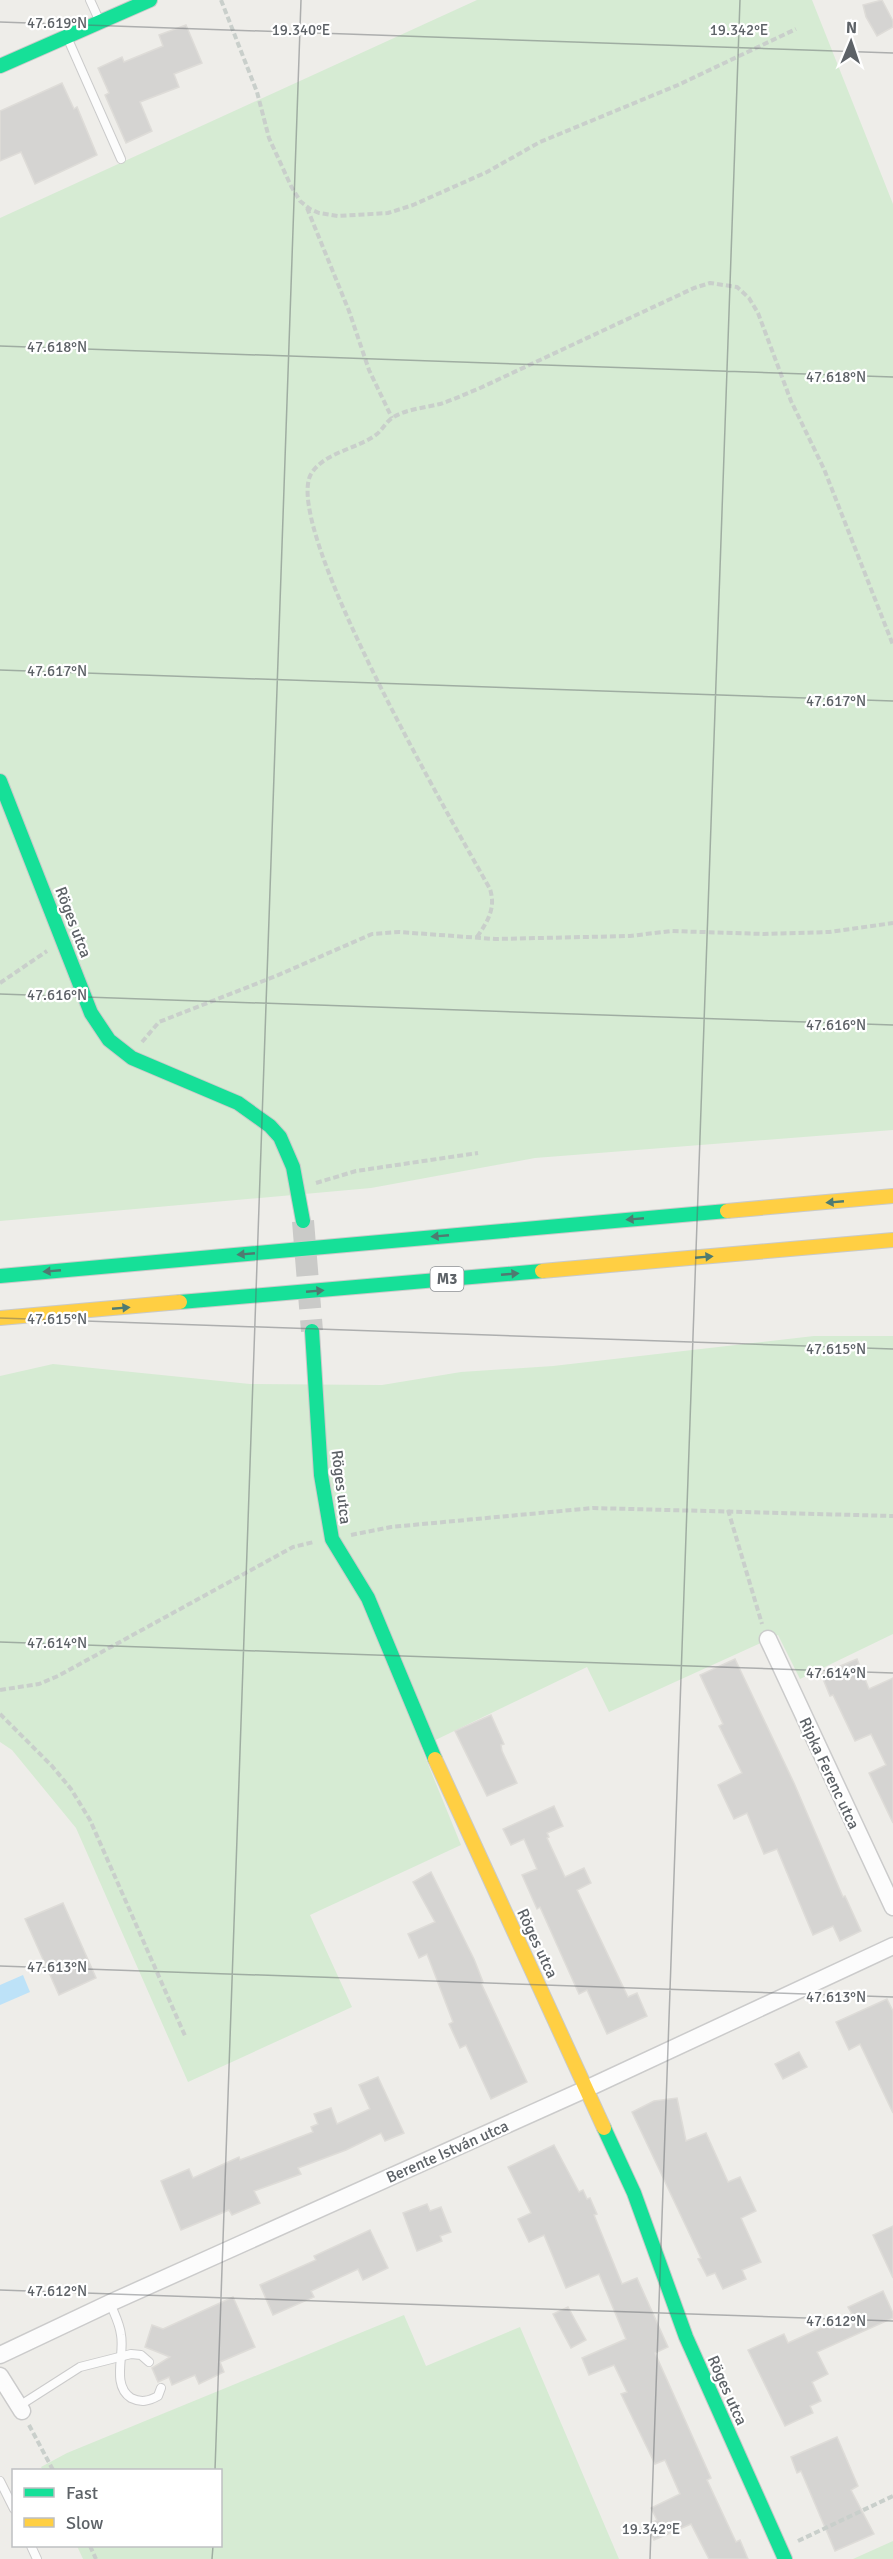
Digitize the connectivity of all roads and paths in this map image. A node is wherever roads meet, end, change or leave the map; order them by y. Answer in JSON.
{"nodes":[{"id":1,"x":90,"y":0,"type":"edge"},
{"id":2,"x":150,"y":0,"type":"edge"},
{"id":3,"x":221,"y":0,"type":"edge"},
{"id":4,"x":100,"y":22,"type":"junction"},
{"id":5,"x":796,"y":29,"type":"dead end"},
{"id":6,"x":67,"y":37,"type":"junction"},
{"id":7,"x":0,"y":66,"type":"edge"},
{"id":8,"x":121,"y":159,"type":"dead end"},
{"id":9,"x":307,"y":207,"type":"junction"},
{"id":10,"x":392,"y":418,"type":"junction"},
{"id":11,"x":893,"y":645,"type":"edge"},
{"id":12,"x":0,"y":781,"type":"edge"},
{"id":13,"x":893,"y":923,"type":"edge"},
{"id":14,"x":477,"y":937,"type":"junction"},
{"id":15,"x":62,"y":940,"type":"junction"},
{"id":16,"x":0,"y":983,"type":"edge"},
{"id":17,"x":132,"y":1058,"type":"junction"},
{"id":18,"x":478,"y":1153,"type":"dead end"},
{"id":19,"x":298,"y":1188,"type":"junction"},
{"id":20,"x":893,"y":1196,"type":"edge"},
{"id":21,"x":303,"y":1221,"type":"tunnel mouth"},
{"id":22,"x":893,"y":1240,"type":"edge"},
{"id":23,"x":0,"y":1276,"type":"edge"},
{"id":24,"x":0,"y":1318,"type":"edge"},
{"id":25,"x":312,"y":1331,"type":"tunnel mouth"},
{"id":26,"x":728,"y":1510,"type":"junction"},
{"id":27,"x":893,"y":1516,"type":"edge"},
{"id":28,"x":332,"y":1539,"type":"junction"},
{"id":29,"x":768,"y":1639,"type":"joint"},
{"id":30,"x":0,"y":1690,"type":"edge"},
{"id":31,"x":0,"y":1714,"type":"edge"},
{"id":32,"x":893,"y":1907,"type":"edge"},
{"id":33,"x":893,"y":1946,"type":"edge"},
{"id":34,"x":186,"y":2038,"type":"dead end"},
{"id":35,"x":586,"y":2089,"type":"junction"},
{"id":36,"x":110,"y":2303,"type":"junction"},
{"id":37,"x":0,"y":2355,"type":"edge"},
{"id":38,"x":122,"y":2355,"type":"junction"},
{"id":39,"x":149,"y":2362,"type":"dead end"},
{"id":40,"x":0,"y":2376,"type":"edge"},
{"id":41,"x":161,"y":2388,"type":"dead end"},
{"id":42,"x":20,"y":2409,"type":"junction"},
{"id":43,"x":52,"y":2469,"type":"edge"},
{"id":44,"x":0,"y":2481,"type":"edge"},
{"id":45,"x":893,"y":2496,"type":"edge"},
{"id":46,"x":12,"y":2505,"type":"edge"},
{"id":47,"x":783,"y":2554,"type":"edge"}],
"edges":[{"from":1,"to":4,"type":"lane"},
{"from":2,"to":4,"type":"main road"},
{"from":3,"to":9,"type":"path"},
{"from":4,"to":6,"type":"main road"},
{"from":5,"to":9,"type":"path"},
{"from":6,"to":7,"type":"main road"},
{"from":6,"to":8,"type":"lane"},
{"from":9,"to":10,"type":"path"},
{"from":10,"to":11,"type":"path"},
{"from":10,"to":14,"type":"path"},
{"from":12,"to":15,"type":"main road","name":"Röges utca"},
{"from":13,"to":14,"type":"path"},
{"from":14,"to":17,"type":"path"},
{"from":15,"to":16,"type":"path"},
{"from":15,"to":17,"type":"main road","name":"Röges utca"},
{"from":17,"to":19,"type":"main road","name":"Röges utca"},
{"from":18,"to":19,"type":"path"},
{"from":19,"to":21,"type":"main road","name":"Röges utca"},
{"from":20,"to":23,"type":"main road","one_way":true},
{"from":24,"to":22,"type":"main road","number":"M3","one_way":true},
{"from":25,"to":28,"type":"main road","name":"Röges utca"},
{"from":26,"to":27,"type":"path"},
{"from":26,"to":28,"type":"path"},
{"from":26,"to":29,"type":"path"},
{"from":28,"to":30,"type":"path"},
{"from":28,"to":35,"type":"main road","name":"Röges utca"},
{"from":29,"to":32,"type":"street","name":"Ripka Ferenc utca"},
{"from":31,"to":34,"type":"path"},
{"from":33,"to":35,"type":"street","name":"Berente István utca"},
{"from":35,"to":36,"type":"street","name":"Berente István utca"},
{"from":35,"to":47,"type":"main road","name":"Röges utca"},
{"from":36,"to":37,"type":"street","name":"Berente István utca"},
{"from":36,"to":38,"type":"lane"},
{"from":38,"to":39,"type":"lane"},
{"from":38,"to":41,"type":"lane"},
{"from":38,"to":42,"type":"lane"},
{"from":40,"to":42,"type":"street"},
{"from":42,"to":43,"type":"path"},
{"from":44,"to":46,"type":"lane"},
{"from":45,"to":47,"type":"path"}]}
